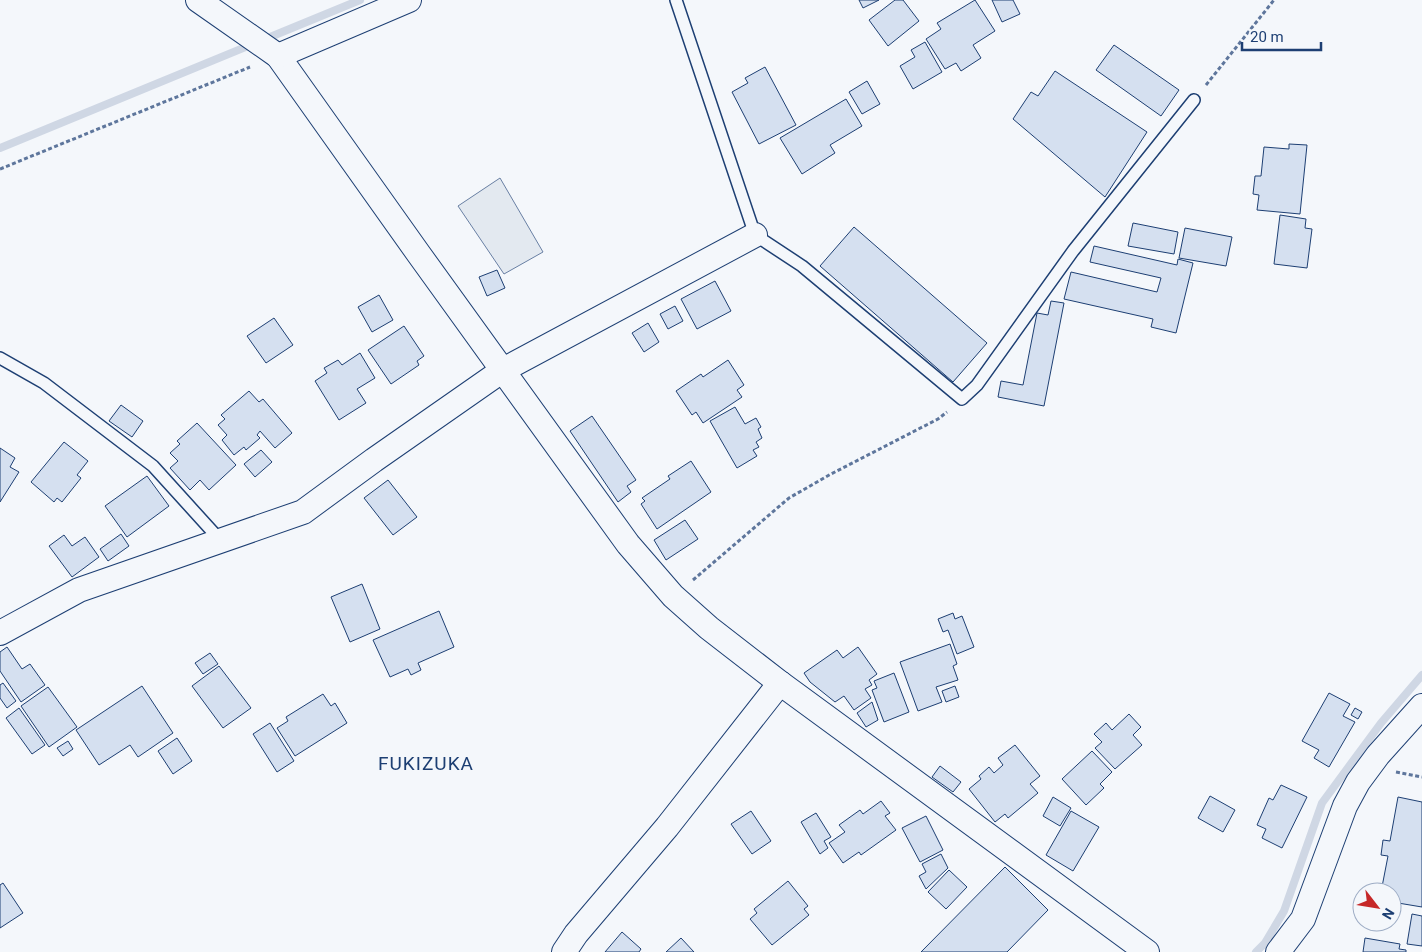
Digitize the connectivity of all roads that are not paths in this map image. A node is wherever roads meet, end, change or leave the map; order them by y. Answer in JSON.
{"nodes":[{"id":1,"x":198,"y":0,"type":"edge"},
{"id":2,"x":409,"y":0,"type":"edge"},
{"id":3,"x":676,"y":0,"type":"edge"},
{"id":4,"x":278,"y":56,"type":"junction"},
{"id":5,"x":1194,"y":100,"type":"road end"},
{"id":6,"x":755,"y":234,"type":"junction"},
{"id":7,"x":0,"y":358,"type":"edge"},
{"id":8,"x":503,"y":370,"type":"junction"},
{"id":9,"x":221,"y":541,"type":"junction"},
{"id":10,"x":0,"y":633,"type":"edge"},
{"id":11,"x":780,"y":683,"type":"junction"},
{"id":12,"x":1422,"y":706,"type":"edge"},
{"id":13,"x":564,"y":952,"type":"edge"},
{"id":14,"x":1147,"y":952,"type":"edge"},
{"id":15,"x":1278,"y":952,"type":"edge"}],
"edges":[{"from":1,"to":4,"type":"street"},
{"from":2,"to":4,"type":"street"},
{"from":3,"to":6,"type":"lane"},
{"from":4,"to":8,"type":"street"},
{"from":5,"to":6,"type":"lane"},
{"from":6,"to":8,"type":"street"},
{"from":7,"to":9,"type":"lane"},
{"from":8,"to":9,"type":"street"},
{"from":8,"to":11,"type":"street"},
{"from":9,"to":10,"type":"street"},
{"from":11,"to":13,"type":"street"},
{"from":11,"to":14,"type":"street"},
{"from":12,"to":15,"type":"street"}]}
